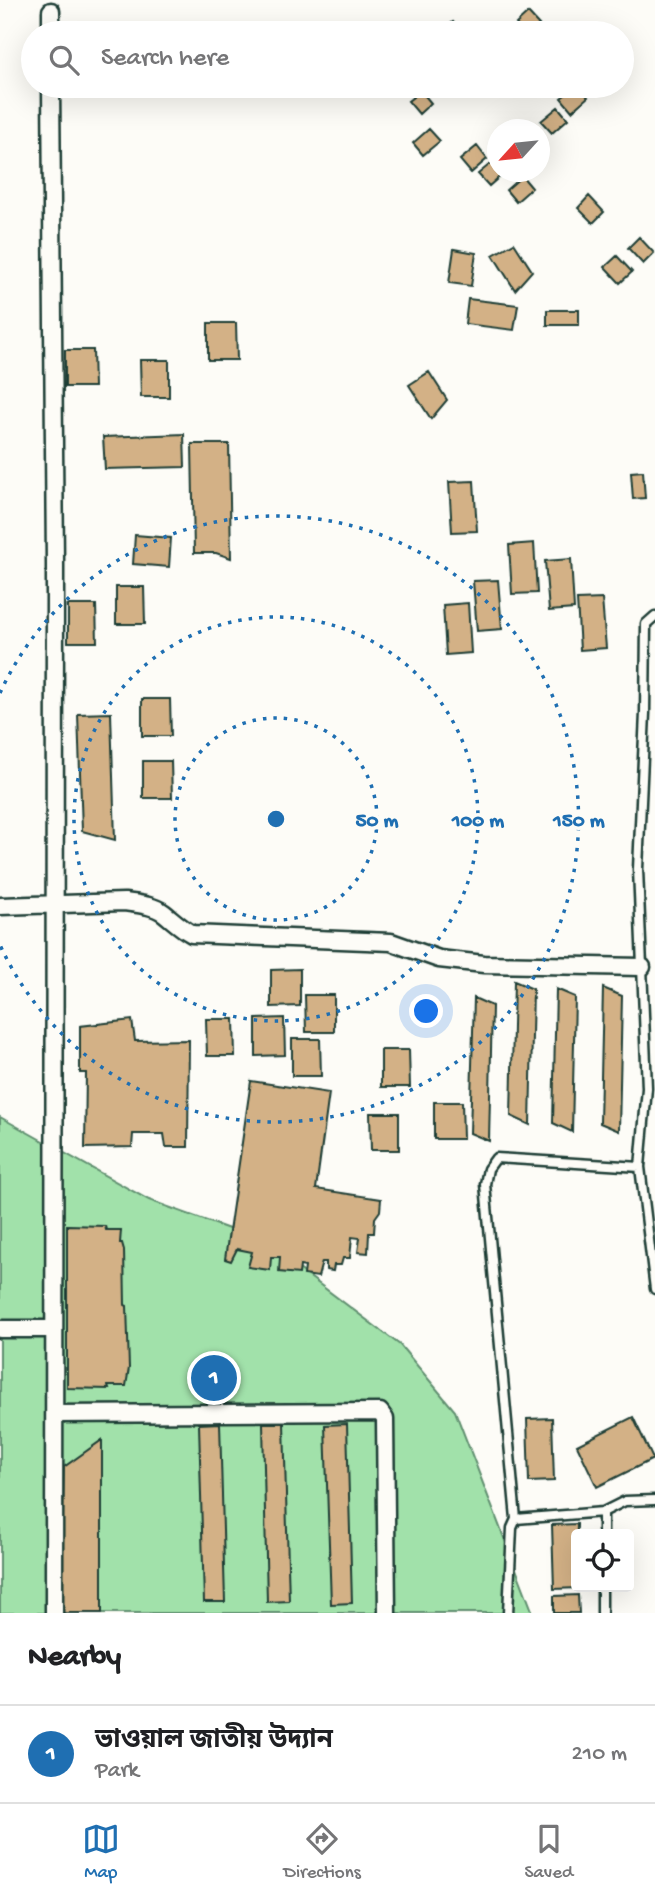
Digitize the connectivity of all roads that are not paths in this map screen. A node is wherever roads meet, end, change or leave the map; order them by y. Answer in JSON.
{"nodes":[{"id":1,"x":51,"y":12,"type":"dead end"},
{"id":2,"x":51,"y":21,"type":"edge"},
{"id":3,"x":51,"y":98,"type":"edge"},
{"id":4,"x":655,"y":616,"type":"edge"},
{"id":5,"x":55,"y":905,"type":"junction"},
{"id":6,"x":0,"y":906,"type":"edge"},
{"id":7,"x":642,"y":967,"type":"junction"},
{"id":8,"x":640,"y":1167,"type":"junction"},
{"id":9,"x":655,"y":1289,"type":"edge"},
{"id":10,"x":0,"y":1329,"type":"edge"},
{"id":11,"x":54,"y":1329,"type":"junction"},
{"id":12,"x":55,"y":1414,"type":"junction"},
{"id":13,"x":655,"y":1500,"type":"edge"},
{"id":14,"x":603,"y":1513,"type":"junction"},
{"id":15,"x":516,"y":1519,"type":"junction"},
{"id":16,"x":603,"y":1529,"type":"edge"},
{"id":17,"x":602,"y":1592,"type":"edge"},
{"id":18,"x":54,"y":1613,"type":"edge"},
{"id":19,"x":387,"y":1613,"type":"edge"},
{"id":20,"x":508,"y":1613,"type":"edge"},
{"id":21,"x":602,"y":1613,"type":"edge"}],
"edges":[{"from":1,"to":2,"type":"street"},
{"from":3,"to":5,"type":"street"},
{"from":4,"to":7,"type":"lane"},
{"from":5,"to":6,"type":"street"},
{"from":5,"to":7,"type":"street"},
{"from":5,"to":11,"type":"street"},
{"from":7,"to":8,"type":"lane"},
{"from":8,"to":9,"type":"lane"},
{"from":8,"to":15,"type":"lane"},
{"from":10,"to":11,"type":"street"},
{"from":11,"to":12,"type":"street"},
{"from":12,"to":18,"type":"street"},
{"from":12,"to":19,"type":"street"},
{"from":13,"to":14,"type":"lane"},
{"from":14,"to":15,"type":"lane"},
{"from":14,"to":16,"type":"lane"},
{"from":15,"to":20,"type":"lane"},
{"from":17,"to":21,"type":"lane"}]}
